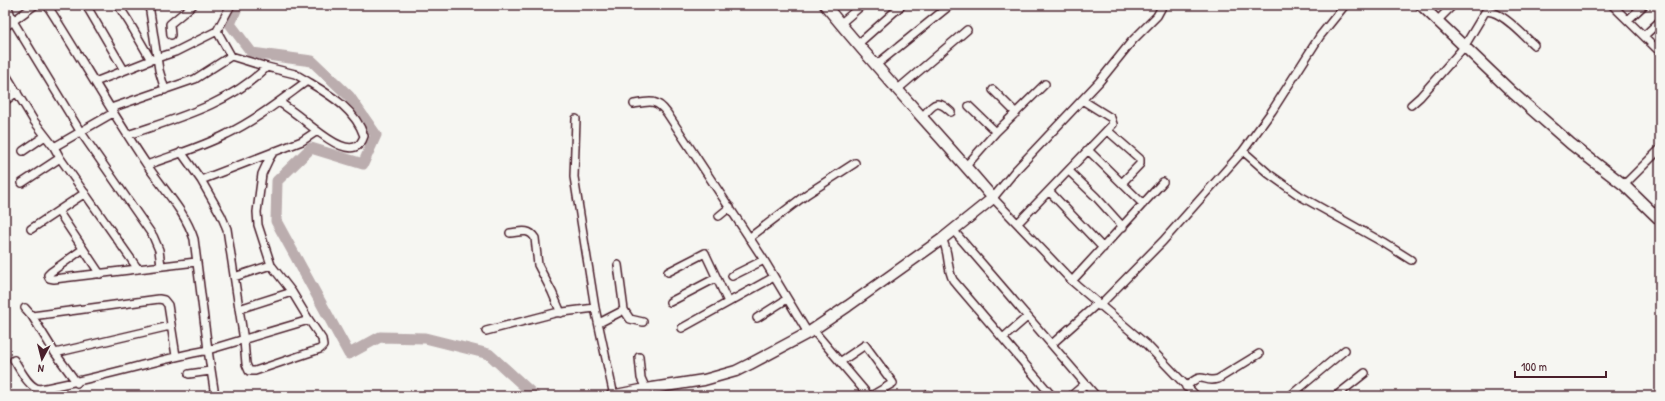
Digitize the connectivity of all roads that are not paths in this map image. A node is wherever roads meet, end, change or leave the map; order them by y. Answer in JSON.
{"nodes":[{"id":1,"x":7,"y":5,"type":"edge"},
{"id":2,"x":36,"y":5,"type":"edge"},
{"id":3,"x":47,"y":5,"type":"edge"},
{"id":4,"x":86,"y":5,"type":"edge"},
{"id":5,"x":118,"y":5,"type":"edge"},
{"id":6,"x":149,"y":5,"type":"edge"},
{"id":7,"x":231,"y":5,"type":"edge"},
{"id":8,"x":825,"y":5,"type":"edge"},
{"id":9,"x":862,"y":5,"type":"edge"},
{"id":10,"x":902,"y":5,"type":"edge"},
{"id":11,"x":1163,"y":5,"type":"edge"},
{"id":12,"x":1345,"y":5,"type":"edge"},
{"id":13,"x":1421,"y":5,"type":"edge"},
{"id":14,"x":1453,"y":5,"type":"edge"},
{"id":15,"x":1612,"y":5,"type":"edge"},
{"id":16,"x":1644,"y":5,"type":"edge"},
{"id":17,"x":190,"y":6,"type":"edge"},
{"id":18,"x":949,"y":6,"type":"dead end"},
{"id":19,"x":1628,"y":20,"type":"junction"},
{"id":20,"x":13,"y":21,"type":"junction"},
{"id":21,"x":1437,"y":21,"type":"junction"},
{"id":22,"x":1660,"y":21,"type":"edge"},
{"id":23,"x":840,"y":24,"type":"junction"},
{"id":24,"x":5,"y":27,"type":"edge"},
{"id":25,"x":967,"y":30,"type":"dead end"},
{"id":26,"x":217,"y":31,"type":"junction"},
{"id":27,"x":171,"y":35,"type":"dead end"},
{"id":28,"x":1644,"y":36,"type":"junction"},
{"id":29,"x":858,"y":44,"type":"junction"},
{"id":30,"x":1534,"y":45,"type":"dead end"},
{"id":31,"x":1464,"y":48,"type":"junction"},
{"id":32,"x":1660,"y":52,"type":"edge"},
{"id":33,"x":231,"y":56,"type":"junction"},
{"id":34,"x":154,"y":58,"type":"junction"},
{"id":35,"x":876,"y":65,"type":"junction"},
{"id":36,"x":266,"y":67,"type":"junction"},
{"id":37,"x":124,"y":70,"type":"junction"},
{"id":38,"x":5,"y":73,"type":"edge"},
{"id":39,"x":307,"y":81,"type":"junction"},
{"id":40,"x":95,"y":82,"type":"junction"},
{"id":41,"x":1044,"y":84,"type":"dead end"},
{"id":42,"x":898,"y":89,"type":"junction"},
{"id":43,"x":164,"y":90,"type":"junction"},
{"id":44,"x":993,"y":90,"type":"dead end"},
{"id":45,"x":17,"y":92,"type":"junction"},
{"id":46,"x":1082,"y":100,"type":"junction"},
{"id":47,"x":5,"y":101,"type":"edge"},
{"id":48,"x":279,"y":102,"type":"junction"},
{"id":49,"x":634,"y":104,"type":"dead end"},
{"id":50,"x":1411,"y":105,"type":"dead end"},
{"id":51,"x":969,"y":106,"type":"dead end"},
{"id":52,"x":112,"y":111,"type":"junction"},
{"id":53,"x":951,"y":112,"type":"dead end"},
{"id":54,"x":1016,"y":113,"type":"junction"},
{"id":55,"x":923,"y":116,"type":"junction"},
{"id":56,"x":576,"y":119,"type":"dead end"},
{"id":57,"x":80,"y":131,"type":"junction"},
{"id":58,"x":317,"y":131,"type":"junction"},
{"id":59,"x":1108,"y":131,"type":"junction"},
{"id":60,"x":996,"y":132,"type":"junction"},
{"id":61,"x":128,"y":135,"type":"junction"},
{"id":62,"x":45,"y":136,"type":"junction"},
{"id":63,"x":54,"y":147,"type":"junction"},
{"id":64,"x":1660,"y":149,"type":"edge"},
{"id":65,"x":1089,"y":150,"type":"junction"},
{"id":66,"x":274,"y":151,"type":"junction"},
{"id":67,"x":1243,"y":151,"type":"junction"},
{"id":68,"x":23,"y":152,"type":"dead end"},
{"id":69,"x":181,"y":152,"type":"junction"},
{"id":70,"x":60,"y":158,"type":"junction"},
{"id":71,"x":854,"y":163,"type":"dead end"},
{"id":72,"x":147,"y":165,"type":"junction"},
{"id":73,"x":966,"y":166,"type":"junction"},
{"id":74,"x":1069,"y":171,"type":"junction"},
{"id":75,"x":201,"y":180,"type":"junction"},
{"id":76,"x":1163,"y":182,"type":"dead end"},
{"id":77,"x":22,"y":183,"type":"dead end"},
{"id":78,"x":1122,"y":183,"type":"junction"},
{"id":79,"x":1624,"y":185,"type":"junction"},
{"id":80,"x":1049,"y":191,"type":"junction"},
{"id":81,"x":85,"y":193,"type":"junction"},
{"id":82,"x":993,"y":198,"type":"junction"},
{"id":83,"x":1143,"y":204,"type":"junction"},
{"id":84,"x":730,"y":207,"type":"junction"},
{"id":85,"x":58,"y":211,"type":"junction"},
{"id":86,"x":719,"y":216,"type":"dead end"},
{"id":87,"x":1660,"y":220,"type":"edge"},
{"id":88,"x":1018,"y":223,"type":"junction"},
{"id":89,"x":1123,"y":227,"type":"junction"},
{"id":90,"x":31,"y":229,"type":"dead end"},
{"id":91,"x":953,"y":230,"type":"junction"},
{"id":92,"x":510,"y":233,"type":"dead end"},
{"id":93,"x":749,"y":238,"type":"junction"},
{"id":94,"x":942,"y":239,"type":"junction"},
{"id":95,"x":1103,"y":248,"type":"junction"},
{"id":96,"x":84,"y":249,"type":"junction"},
{"id":97,"x":764,"y":260,"type":"junction"},
{"id":98,"x":1411,"y":260,"type":"dead end"},
{"id":99,"x":196,"y":262,"type":"junction"},
{"id":100,"x":271,"y":265,"type":"junction"},
{"id":101,"x":618,"y":265,"type":"dead end"},
{"id":102,"x":161,"y":266,"type":"junction"},
{"id":103,"x":138,"y":269,"type":"junction"},
{"id":104,"x":668,"y":272,"type":"dead end"},
{"id":105,"x":100,"y":274,"type":"junction"},
{"id":106,"x":732,"y":276,"type":"dead end"},
{"id":107,"x":234,"y":277,"type":"junction"},
{"id":108,"x":774,"y":277,"type":"junction"},
{"id":109,"x":716,"y":278,"type":"junction"},
{"id":110,"x":1072,"y":281,"type":"junction"},
{"id":111,"x":292,"y":292,"type":"junction"},
{"id":112,"x":788,"y":299,"type":"junction"},
{"id":113,"x":670,"y":302,"type":"dead end"},
{"id":114,"x":728,"y":302,"type":"junction"},
{"id":115,"x":1098,"y":305,"type":"junction"},
{"id":116,"x":25,"y":308,"type":"dead end"},
{"id":117,"x":595,"y":308,"type":"junction"},
{"id":118,"x":239,"y":309,"type":"junction"},
{"id":119,"x":624,"y":310,"type":"junction"},
{"id":120,"x":561,"y":313,"type":"junction"},
{"id":121,"x":32,"y":316,"type":"junction"},
{"id":122,"x":1027,"y":317,"type":"junction"},
{"id":123,"x":757,"y":318,"type":"dead end"},
{"id":124,"x":309,"y":320,"type":"junction"},
{"id":125,"x":643,"y":322,"type":"dead end"},
{"id":126,"x":599,"y":323,"type":"junction"},
{"id":127,"x":170,"y":326,"type":"junction"},
{"id":128,"x":682,"y":328,"type":"dead end"},
{"id":129,"x":486,"y":331,"type":"dead end"},
{"id":130,"x":810,"y":332,"type":"junction"},
{"id":131,"x":1003,"y":338,"type":"junction"},
{"id":132,"x":244,"y":341,"type":"junction"},
{"id":133,"x":1052,"y":344,"type":"junction"},
{"id":134,"x":208,"y":350,"type":"junction"},
{"id":135,"x":1345,"y":350,"type":"dead end"},
{"id":136,"x":55,"y":353,"type":"junction"},
{"id":137,"x":1259,"y":354,"type":"dead end"},
{"id":138,"x":176,"y":356,"type":"junction"},
{"id":139,"x":639,"y":357,"type":"dead end"},
{"id":140,"x":14,"y":360,"type":"dead end"},
{"id":141,"x":840,"y":362,"type":"junction"},
{"id":142,"x":210,"y":371,"type":"junction"},
{"id":143,"x":1365,"y":373,"type":"dead end"},
{"id":144,"x":189,"y":374,"type":"dead end"},
{"id":145,"x":77,"y":382,"type":"junction"},
{"id":146,"x":1085,"y":384,"type":"junction"},
{"id":147,"x":1186,"y":386,"type":"junction"},
{"id":148,"x":646,"y":389,"type":"junction"},
{"id":149,"x":215,"y":396,"type":"edge"},
{"id":150,"x":613,"y":396,"type":"edge"},
{"id":151,"x":870,"y":396,"type":"edge"},
{"id":152,"x":1052,"y":396,"type":"edge"},
{"id":153,"x":1071,"y":396,"type":"edge"},
{"id":154,"x":1096,"y":396,"type":"edge"},
{"id":155,"x":1196,"y":396,"type":"edge"},
{"id":156,"x":1290,"y":396,"type":"edge"},
{"id":157,"x":1336,"y":396,"type":"edge"}],
"edges":[{"from":1,"to":20,"type":"street"},
{"from":2,"to":20,"type":"street"},
{"from":3,"to":40,"type":"street"},
{"from":4,"to":37,"type":"street"},
{"from":5,"to":34,"type":"street"},
{"from":6,"to":34,"type":"street"},
{"from":7,"to":26,"type":"street"},
{"from":8,"to":23,"type":"street"},
{"from":9,"to":23,"type":"street"},
{"from":10,"to":29,"type":"street"},
{"from":11,"to":46,"type":"street"},
{"from":12,"to":67,"type":"street"},
{"from":13,"to":21,"type":"street"},
{"from":14,"to":21,"type":"street"},
{"from":15,"to":19,"type":"street"},
{"from":16,"to":19,"type":"street"},
{"from":17,"to":27,"type":"street"},
{"from":18,"to":35,"type":"street"},
{"from":19,"to":28,"type":"street"},
{"from":20,"to":24,"type":"street"},
{"from":20,"to":57,"type":"street"},
{"from":21,"to":31,"type":"street"},
{"from":22,"to":28,"type":"street"},
{"from":23,"to":29,"type":"street"},
{"from":25,"to":42,"type":"street"},
{"from":26,"to":33,"type":"street"},
{"from":26,"to":34,"type":"street"},
{"from":28,"to":32,"type":"street"},
{"from":29,"to":35,"type":"street"},
{"from":30,"to":31,"type":"street"},
{"from":31,"to":50,"type":"street"},
{"from":31,"to":79,"type":"street"},
{"from":33,"to":36,"type":"street"},
{"from":33,"to":43,"type":"street"},
{"from":34,"to":37,"type":"street"},
{"from":34,"to":43,"type":"street"},
{"from":35,"to":42,"type":"street"},
{"from":36,"to":39,"type":"street"},
{"from":36,"to":61,"type":"street"},
{"from":37,"to":40,"type":"street"},
{"from":38,"to":45,"type":"street"},
{"from":39,"to":48,"type":"street"},
{"from":39,"to":58,"type":"street"},
{"from":40,"to":52,"type":"street"},
{"from":41,"to":54,"type":"street"},
{"from":42,"to":55,"type":"street"},
{"from":43,"to":52,"type":"street"},
{"from":44,"to":54,"type":"street"},
{"from":45,"to":47,"type":"street"},
{"from":45,"to":62,"type":"street"},
{"from":46,"to":59,"type":"street"},
{"from":46,"to":82,"type":"street"},
{"from":48,"to":58,"type":"street"},
{"from":48,"to":69,"type":"street"},
{"from":49,"to":84,"type":"street"},
{"from":51,"to":60,"type":"street"},
{"from":52,"to":57,"type":"street"},
{"from":52,"to":61,"type":"street"},
{"from":53,"to":55,"type":"street"},
{"from":54,"to":60,"type":"street"},
{"from":55,"to":73,"type":"street"},
{"from":56,"to":117,"type":"street"},
{"from":57,"to":63,"type":"street"},
{"from":57,"to":102,"type":"street"},
{"from":58,"to":66,"type":"street"},
{"from":59,"to":65,"type":"street"},
{"from":59,"to":78,"type":"street"},
{"from":60,"to":73,"type":"street"},
{"from":61,"to":72,"type":"street"},
{"from":62,"to":63,"type":"street"},
{"from":62,"to":68,"type":"street"},
{"from":63,"to":70,"type":"street"},
{"from":64,"to":79,"type":"street"},
{"from":65,"to":74,"type":"street"},
{"from":65,"to":78,"type":"street"},
{"from":66,"to":75,"type":"street"},
{"from":66,"to":100,"type":"street"},
{"from":67,"to":98,"type":"street"},
{"from":67,"to":115,"type":"street"},
{"from":69,"to":72,"type":"street"},
{"from":69,"to":75,"type":"street"},
{"from":70,"to":77,"type":"street"},
{"from":70,"to":81,"type":"street"},
{"from":71,"to":93,"type":"street"},
{"from":72,"to":99,"type":"street"},
{"from":73,"to":82,"type":"street"},
{"from":74,"to":80,"type":"street"},
{"from":74,"to":89,"type":"street"},
{"from":75,"to":107,"type":"street"},
{"from":76,"to":83,"type":"street"},
{"from":78,"to":83,"type":"street"},
{"from":79,"to":87,"type":"street"},
{"from":80,"to":88,"type":"street"},
{"from":80,"to":95,"type":"street"},
{"from":81,"to":85,"type":"street"},
{"from":81,"to":103,"type":"street"},
{"from":82,"to":88,"type":"street"},
{"from":82,"to":91,"type":"street"},
{"from":83,"to":89,"type":"street"},
{"from":84,"to":86,"type":"street"},
{"from":84,"to":93,"type":"street"},
{"from":85,"to":90,"type":"street"},
{"from":85,"to":96,"type":"street"},
{"from":88,"to":110,"type":"street"},
{"from":89,"to":95,"type":"street"},
{"from":91,"to":94,"type":"street"},
{"from":91,"to":122,"type":"street"},
{"from":92,"to":120,"type":"street"},
{"from":93,"to":97,"type":"street"},
{"from":94,"to":130,"type":"street"},
{"from":94,"to":131,"type":"street"},
{"from":95,"to":110,"type":"street"},
{"from":96,"to":105,"type":"street"},
{"from":96,"to":105,"type":"street"},
{"from":97,"to":106,"type":"street"},
{"from":97,"to":108,"type":"street"},
{"from":99,"to":102,"type":"street"},
{"from":99,"to":134,"type":"street"},
{"from":100,"to":107,"type":"street"},
{"from":100,"to":111,"type":"street"},
{"from":101,"to":119,"type":"street"},
{"from":102,"to":103,"type":"street"},
{"from":103,"to":105,"type":"street"},
{"from":104,"to":109,"type":"street"},
{"from":107,"to":118,"type":"street"},
{"from":108,"to":112,"type":"street"},
{"from":108,"to":114,"type":"street"},
{"from":109,"to":113,"type":"street"},
{"from":109,"to":114,"type":"street"},
{"from":110,"to":115,"type":"street"},
{"from":111,"to":118,"type":"street"},
{"from":111,"to":124,"type":"street"},
{"from":112,"to":123,"type":"street"},
{"from":112,"to":130,"type":"street"},
{"from":114,"to":128,"type":"street"},
{"from":115,"to":133,"type":"street"},
{"from":115,"to":147,"type":"street"},
{"from":116,"to":121,"type":"street"},
{"from":117,"to":120,"type":"street"},
{"from":117,"to":126,"type":"street"},
{"from":118,"to":132,"type":"street"},
{"from":119,"to":125,"type":"street"},
{"from":119,"to":126,"type":"street"},
{"from":120,"to":129,"type":"street"},
{"from":121,"to":127,"type":"street"},
{"from":121,"to":136,"type":"street"},
{"from":122,"to":131,"type":"street"},
{"from":122,"to":133,"type":"street"},
{"from":124,"to":132,"type":"street"},
{"from":124,"to":132,"type":"street"},
{"from":126,"to":150,"type":"street"},
{"from":127,"to":136,"type":"street"},
{"from":127,"to":138,"type":"street"},
{"from":130,"to":141,"type":"street"},
{"from":130,"to":148,"type":"street"},
{"from":131,"to":152,"type":"street"},
{"from":132,"to":134,"type":"street"},
{"from":133,"to":146,"type":"street"},
{"from":134,"to":138,"type":"street"},
{"from":134,"to":142,"type":"street"},
{"from":135,"to":156,"type":"street"},
{"from":136,"to":145,"type":"street"},
{"from":137,"to":147,"type":"street"},
{"from":138,"to":145,"type":"street"},
{"from":139,"to":148,"type":"street"},
{"from":140,"to":145,"type":"street"},
{"from":141,"to":151,"type":"street"},
{"from":141,"to":151,"type":"street"},
{"from":142,"to":144,"type":"street"},
{"from":142,"to":149,"type":"street"},
{"from":143,"to":157,"type":"street"},
{"from":146,"to":153,"type":"street"},
{"from":146,"to":154,"type":"street"},
{"from":147,"to":155,"type":"street"},
{"from":148,"to":150,"type":"street"}]}
